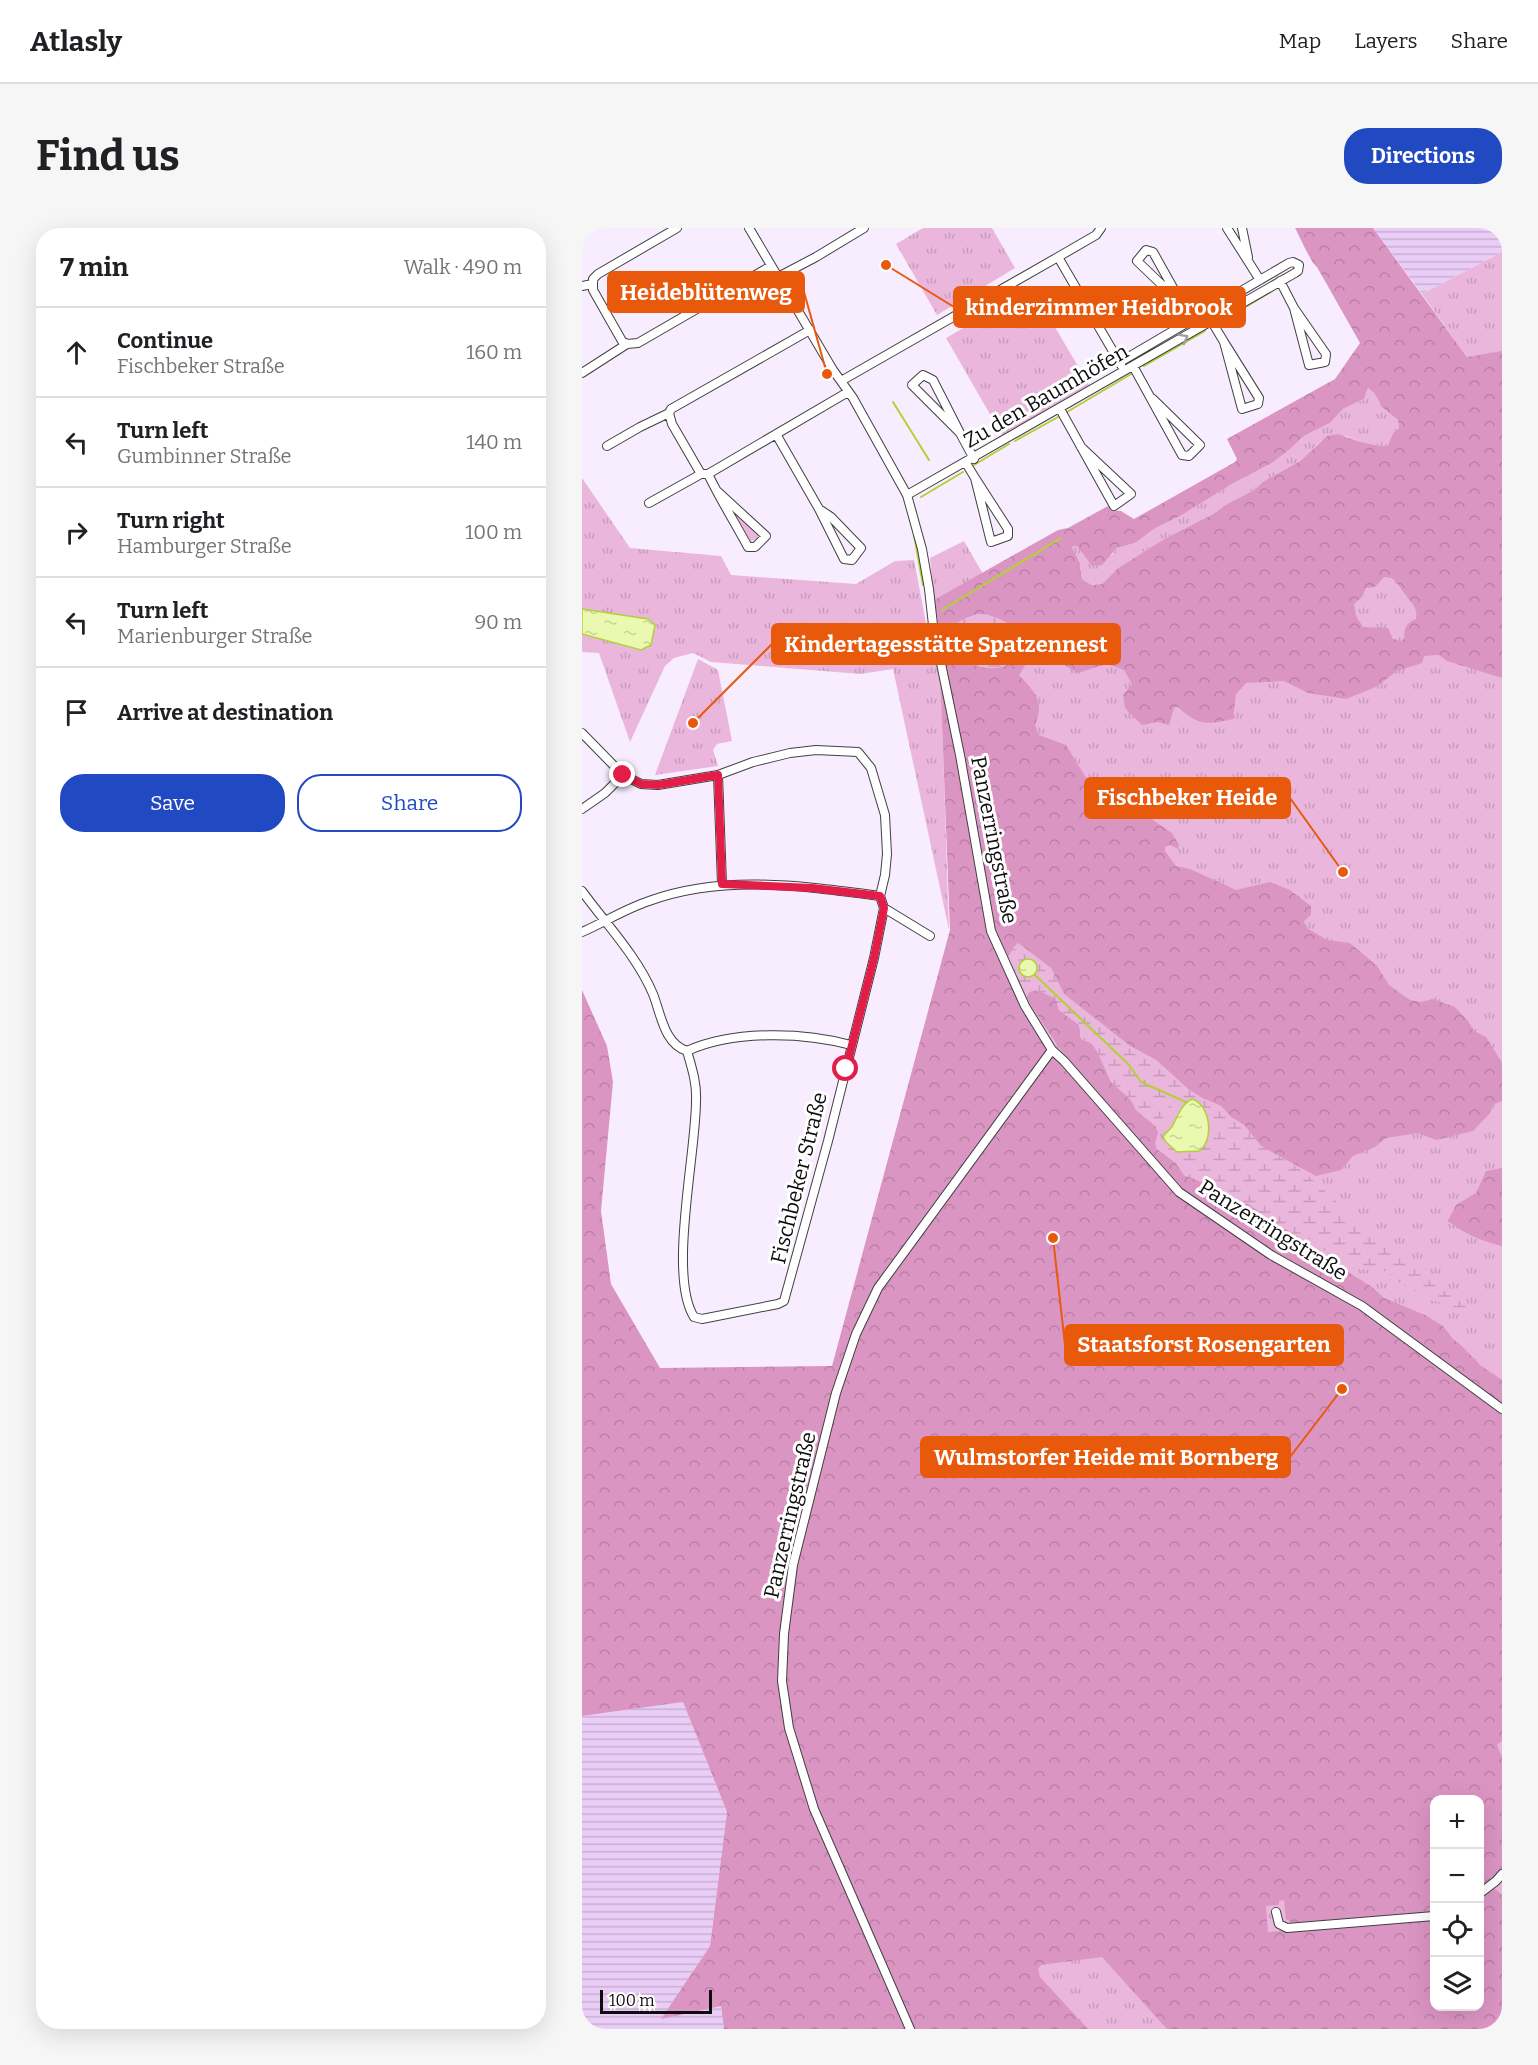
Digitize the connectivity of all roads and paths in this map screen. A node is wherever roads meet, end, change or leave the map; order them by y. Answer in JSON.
{"nodes":[{"id":1,"x":677,"y":228,"type":"edge"},
{"id":2,"x":749,"y":228,"type":"edge"},
{"id":3,"x":864,"y":228,"type":"edge"},
{"id":4,"x":1101,"y":228,"type":"edge"},
{"id":5,"x":1227,"y":228,"type":"edge"},
{"id":6,"x":1242,"y":228,"type":"edge"},
{"id":7,"x":855,"y":231,"type":"edge"},
{"id":8,"x":1058,"y":257,"type":"junction"},
{"id":9,"x":1248,"y":259,"type":"junction"},
{"id":10,"x":771,"y":266,"type":"junction"},
{"id":11,"x":778,"y":277,"type":"junction"},
{"id":12,"x":1260,"y":280,"type":"junction"},
{"id":13,"x":1280,"y":281,"type":"junction"},
{"id":14,"x":592,"y":284,"type":"junction"},
{"id":15,"x":582,"y":286,"type":"edge"},
{"id":16,"x":1183,"y":305,"type":"junction"},
{"id":17,"x":1294,"y":308,"type":"junction"},
{"id":18,"x":1191,"y":320,"type":"junction"},
{"id":19,"x":1212,"y":322,"type":"junction"},
{"id":20,"x":810,"y":330,"type":"junction"},
{"id":21,"x":1224,"y":342,"type":"junction"},
{"id":22,"x":627,"y":344,"type":"junction"},
{"id":23,"x":1120,"y":362,"type":"junction"},
{"id":24,"x":1133,"y":366,"type":"junction"},
{"id":25,"x":1125,"y":371,"type":"junction"},
{"id":26,"x":582,"y":373,"type":"edge"},
{"id":27,"x":841,"y":381,"type":"junction"},
{"id":28,"x":848,"y":392,"type":"junction"},
{"id":29,"x":1153,"y":399,"type":"junction"},
{"id":30,"x":1060,"y":408,"type":"junction"},
{"id":31,"x":669,"y":413,"type":"junction"},
{"id":32,"x":960,"y":433,"type":"junction"},
{"id":33,"x":776,"y":434,"type":"junction"},
{"id":34,"x":607,"y":446,"type":"dead end"},
{"id":35,"x":1080,"y":447,"type":"junction"},
{"id":36,"x":970,"y":461,"type":"junction"},
{"id":37,"x":704,"y":474,"type":"junction"},
{"id":38,"x":975,"y":478,"type":"junction"},
{"id":39,"x":717,"y":491,"type":"junction"},
{"id":40,"x":907,"y":495,"type":"junction"},
{"id":41,"x":649,"y":503,"type":"dead end"},
{"id":42,"x":819,"y":509,"type":"junction"},
{"id":43,"x":582,"y":733,"type":"edge"},
{"id":44,"x":623,"y":775,"type":"junction"},
{"id":45,"x":718,"y":775,"type":"junction"},
{"id":46,"x":582,"y":809,"type":"edge"},
{"id":47,"x":722,"y":884,"type":"junction"},
{"id":48,"x":582,"y":891,"type":"edge"},
{"id":49,"x":880,"y":896,"type":"junction"},
{"id":50,"x":884,"y":908,"type":"junction"},
{"id":51,"x":604,"y":921,"type":"junction"},
{"id":52,"x":582,"y":932,"type":"edge"},
{"id":53,"x":930,"y":936,"type":"dead end"},
{"id":54,"x":851,"y":1046,"type":"junction"},
{"id":55,"x":1052,"y":1050,"type":"junction"},
{"id":56,"x":687,"y":1051,"type":"junction"},
{"id":57,"x":1502,"y":1409,"type":"edge"},
{"id":58,"x":1502,"y":1874,"type":"edge"},
{"id":59,"x":1484,"y":1890,"type":"edge"},
{"id":60,"x":1276,"y":1912,"type":"dead end"},
{"id":61,"x":1430,"y":1916,"type":"edge"},
{"id":62,"x":910,"y":2029,"type":"edge"}],
"edges":[{"from":1,"to":14,"type":"street"},
{"from":2,"to":10,"type":"street","name":"Panzerringstraße"},
{"from":3,"to":7,"type":"street"},
{"from":4,"to":8,"type":"street"},
{"from":5,"to":9,"type":"street"},
{"from":6,"to":9,"type":"street"},
{"from":7,"to":11,"type":"street"},
{"from":8,"to":23,"type":"street"},
{"from":8,"to":27,"type":"street"},
{"from":9,"to":12,"type":"street"},
{"from":10,"to":11,"type":"street","name":"Panzerringstraße"},
{"from":10,"to":22,"type":"street"},
{"from":11,"to":20,"type":"street","name":"Panzerringstraße"},
{"from":12,"to":13,"type":"street","name":"Zu den Baumhöfen"},
{"from":12,"to":18,"type":"street","name":"Zu den Baumhöfen"},
{"from":13,"to":17,"type":"street"},
{"from":13,"to":19,"type":"street","name":"Zu den Baumhöfen"},
{"from":14,"to":15,"type":"street"},
{"from":14,"to":22,"type":"street"},
{"from":16,"to":16,"type":"street"},
{"from":16,"to":18,"type":"street"},
{"from":17,"to":17,"type":"street"},
{"from":18,"to":23,"type":"street","name":"Zu den Baumhöfen"},
{"from":19,"to":21,"type":"street"},
{"from":24,"to":19,"type":"street","name":"Zu den Baumhöfen","one_way":true},
{"from":20,"to":27,"type":"street","name":"Panzerringstraße"},
{"from":20,"to":31,"type":"street"},
{"from":21,"to":21,"type":"street"},
{"from":22,"to":26,"type":"street"},
{"from":23,"to":25,"type":"street"},
{"from":24,"to":25,"type":"street","name":"Zu den Baumhöfen"},
{"from":24,"to":29,"type":"street"},
{"from":25,"to":30,"type":"street","name":"Zu den Baumhöfen"},
{"from":27,"to":28,"type":"street","name":"Panzerringstraße"},
{"from":28,"to":33,"type":"street"},
{"from":28,"to":40,"type":"street","name":"Panzerringstraße"},
{"from":29,"to":29,"type":"street"},
{"from":30,"to":35,"type":"street"},
{"from":30,"to":36,"type":"street","name":"Zu den Baumhöfen"},
{"from":31,"to":34,"type":"street"},
{"from":31,"to":37,"type":"street"},
{"from":32,"to":32,"type":"street"},
{"from":32,"to":36,"type":"street"},
{"from":33,"to":37,"type":"street"},
{"from":33,"to":42,"type":"street"},
{"from":35,"to":35,"type":"street"},
{"from":36,"to":38,"type":"street"},
{"from":36,"to":40,"type":"street","name":"Zu den Baumhöfen"},
{"from":37,"to":39,"type":"street"},
{"from":37,"to":41,"type":"street"},
{"from":38,"to":38,"type":"street"},
{"from":39,"to":39,"type":"street"},
{"from":40,"to":55,"type":"street","name":"Panzerringstraße"},
{"from":42,"to":42,"type":"street"},
{"from":43,"to":44,"type":"street"},
{"from":44,"to":45,"type":"street"},
{"from":44,"to":46,"type":"street"},
{"from":45,"to":47,"type":"street"},
{"from":45,"to":49,"type":"street","name":"Fischbeker Straße"},
{"from":47,"to":49,"type":"street"},
{"from":47,"to":51,"type":"street"},
{"from":48,"to":51,"type":"street"},
{"from":49,"to":50,"type":"street","name":"Fischbeker Straße"},
{"from":50,"to":53,"type":"street"},
{"from":50,"to":54,"type":"street","name":"Fischbeker Straße"},
{"from":51,"to":52,"type":"street"},
{"from":51,"to":56,"type":"street"},
{"from":54,"to":56,"type":"street"},
{"from":54,"to":56,"type":"street","name":"Fischbeker Straße"},
{"from":55,"to":57,"type":"street","name":"Panzerringstraße"},
{"from":55,"to":62,"type":"street","name":"Panzerringstraße"},
{"from":58,"to":59,"type":"street"},
{"from":60,"to":61,"type":"street"}]}
